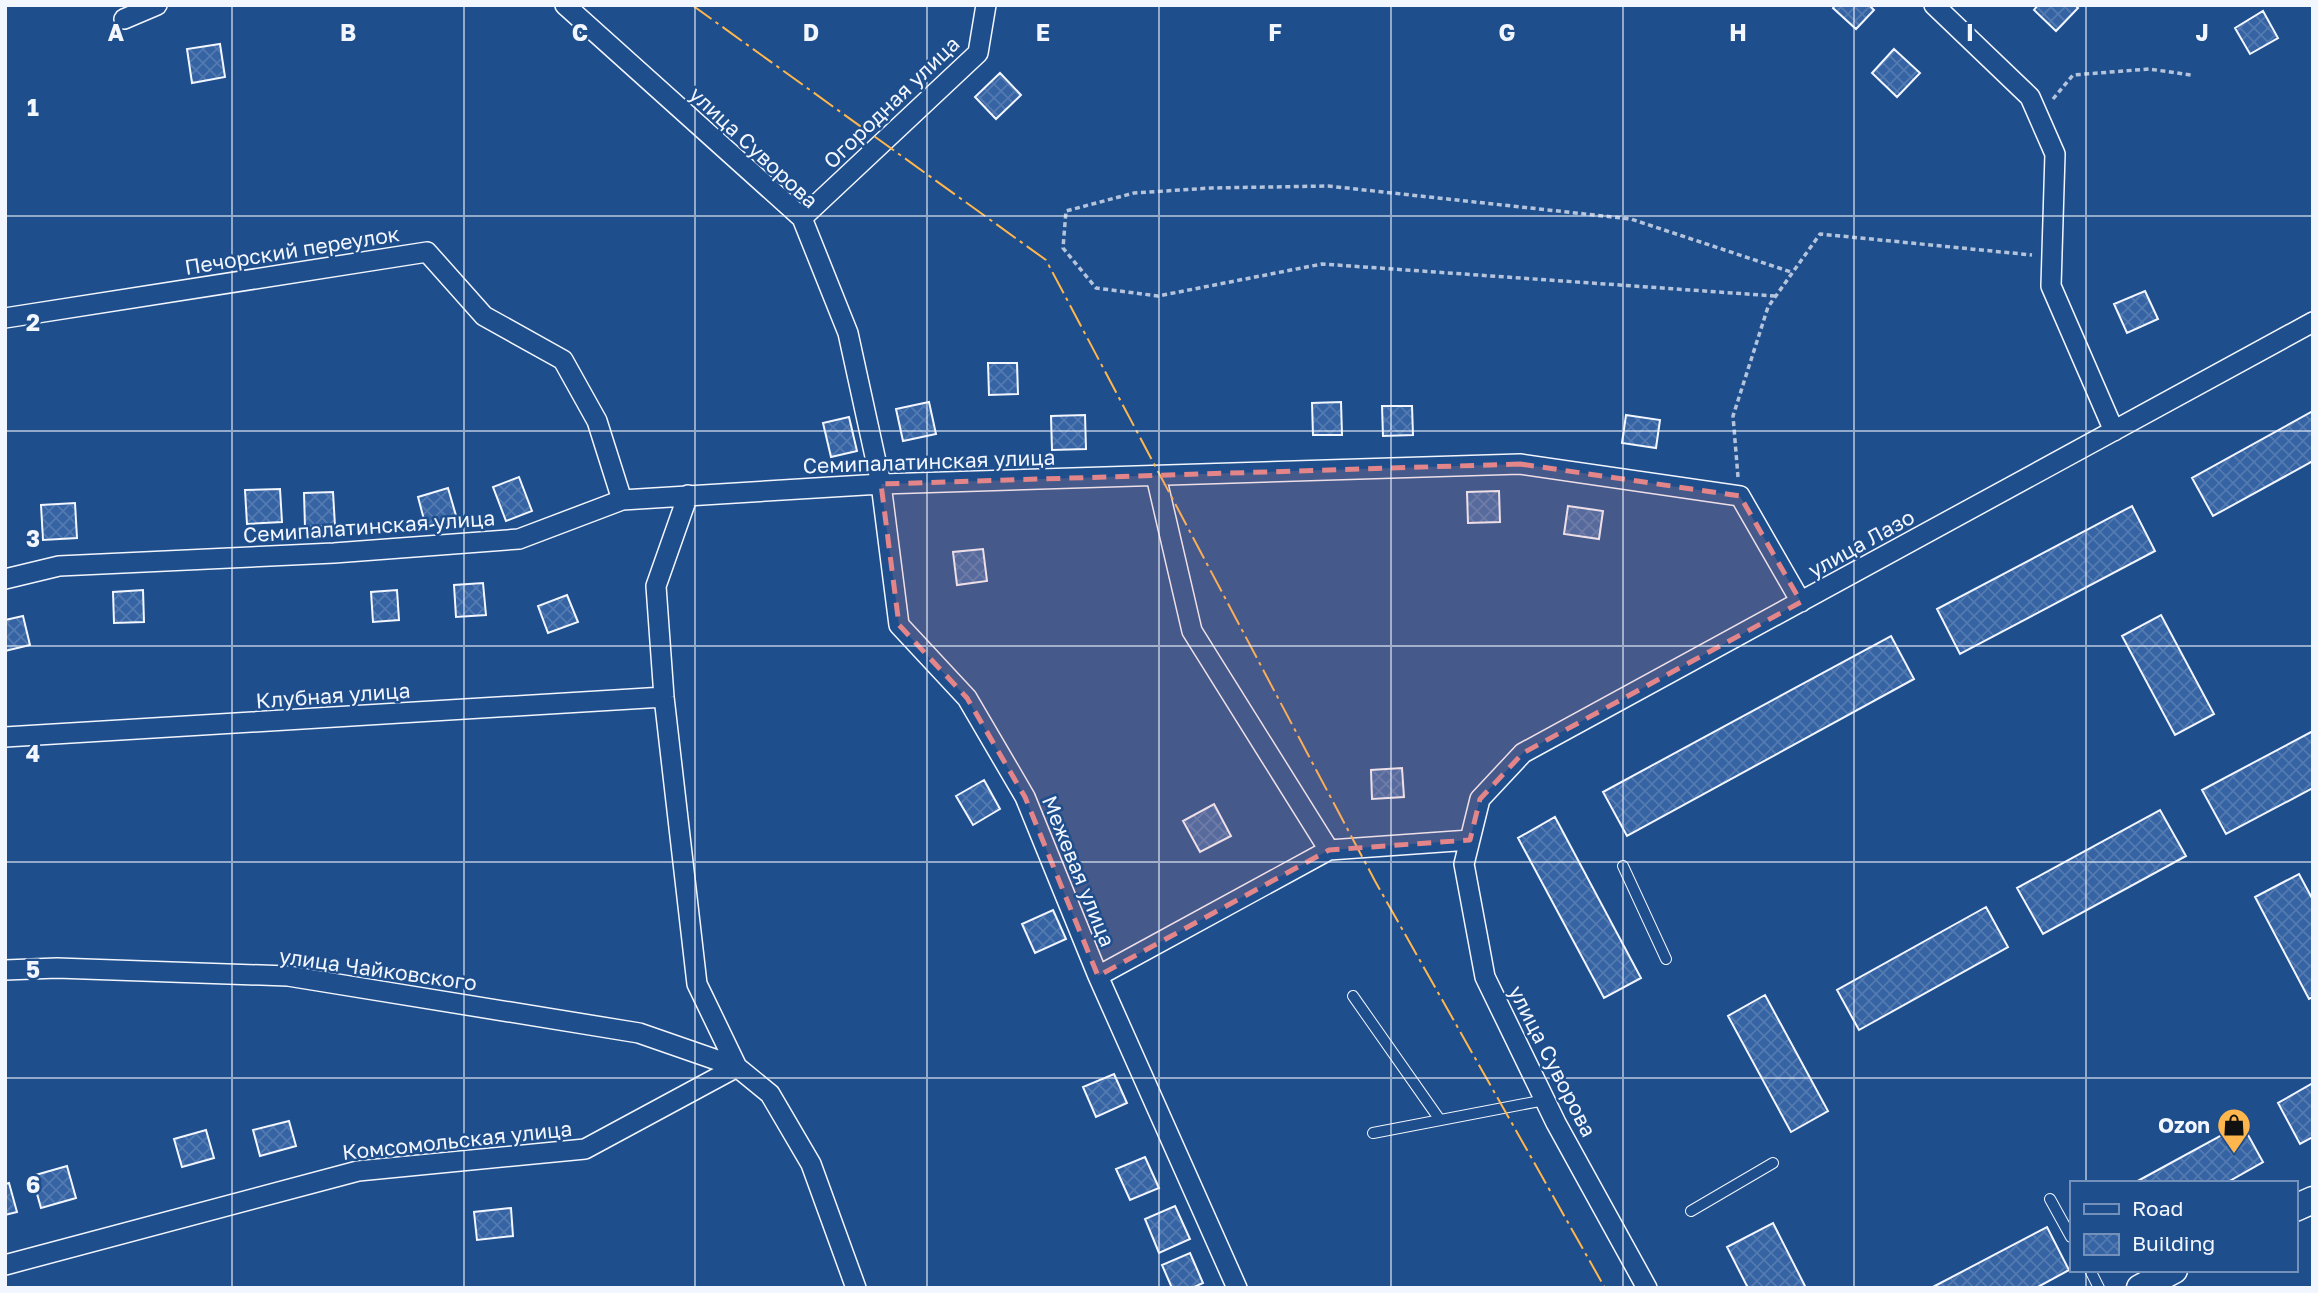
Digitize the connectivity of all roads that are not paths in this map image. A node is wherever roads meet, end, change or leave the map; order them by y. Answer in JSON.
{"nodes":[{"id":1,"x":156,"y":5,"type":"edge"},
{"id":2,"x":565,"y":5,"type":"edge"},
{"id":3,"x":986,"y":5,"type":"edge"},
{"id":4,"x":1934,"y":5,"type":"edge"},
{"id":5,"x":124,"y":19,"type":"dead end"},
{"id":6,"x":802,"y":218,"type":"junction"},
{"id":7,"x":5,"y":318,"type":"edge"},
{"id":8,"x":2313,"y":323,"type":"edge"},
{"id":9,"x":2114,"y":431,"type":"junction"},
{"id":10,"x":1156,"y":476,"type":"junction"},
{"id":11,"x":881,"y":484,"type":"junction"},
{"id":12,"x":688,"y":495,"type":"junction"},
{"id":13,"x":622,"y":500,"type":"junction"},
{"id":14,"x":5,"y":579,"type":"edge"},
{"id":15,"x":1801,"y":602,"type":"junction"},
{"id":16,"x":664,"y":697,"type":"junction"},
{"id":17,"x":5,"y":737,"type":"edge"},
{"id":18,"x":1470,"y":840,"type":"junction"},
{"id":19,"x":1329,"y":850,"type":"junction"},
{"id":20,"x":1623,"y":866,"type":"dead end"},
{"id":21,"x":1666,"y":959,"type":"dead end"},
{"id":22,"x":5,"y":970,"type":"edge"},
{"id":23,"x":1098,"y":976,"type":"junction"},
{"id":24,"x":1353,"y":996,"type":"dead end"},
{"id":25,"x":737,"y":1067,"type":"junction"},
{"id":26,"x":1545,"y":1100,"type":"junction"},
{"id":27,"x":1440,"y":1120,"type":"junction"},
{"id":28,"x":1373,"y":1133,"type":"dead end"},
{"id":29,"x":1773,"y":1163,"type":"dead end"},
{"id":30,"x":2050,"y":1199,"type":"dead end"},
{"id":31,"x":2313,"y":1200,"type":"edge"},
{"id":32,"x":2297,"y":1208,"type":"edge"},
{"id":33,"x":1691,"y":1211,"type":"dead end"},
{"id":34,"x":2070,"y":1235,"type":"edge"},
{"id":35,"x":5,"y":1265,"type":"edge"},
{"id":36,"x":2091,"y":1272,"type":"edge"},
{"id":37,"x":2172,"y":1277,"type":"edge"},
{"id":38,"x":856,"y":1288,"type":"edge"},
{"id":39,"x":1237,"y":1288,"type":"edge"},
{"id":40,"x":1647,"y":1288,"type":"edge"},
{"id":41,"x":2099,"y":1288,"type":"edge"},
{"id":42,"x":2140,"y":1288,"type":"edge"}],
"edges":[{"from":1,"to":5,"type":"street"},
{"from":2,"to":6,"type":"street","name":"улица Суворова"},
{"from":3,"to":6,"type":"street","name":"Огородная улица"},
{"from":4,"to":9,"type":"street"},
{"from":6,"to":11,"type":"street","name":"улица Суворова"},
{"from":7,"to":13,"type":"street","name":"Печорский переулок"},
{"from":8,"to":9,"type":"street","name":"улица Лазо"},
{"from":9,"to":15,"type":"street","name":"улица Лазо"},
{"from":10,"to":11,"type":"street","name":"Семипалатинская улица"},
{"from":10,"to":15,"type":"street","name":"Семипалатинская улица"},
{"from":10,"to":19,"type":"street"},
{"from":11,"to":12,"type":"street","name":"Семипалатинская улица"},
{"from":11,"to":23,"type":"street","name":"Межевая улица"},
{"from":12,"to":13,"type":"street","name":"Семипалатинская улица"},
{"from":12,"to":16,"type":"street"},
{"from":13,"to":14,"type":"street","name":"Семипалатинская улица"},
{"from":15,"to":18,"type":"street","name":"улица Лазо"},
{"from":16,"to":17,"type":"street","name":"Клубная улица"},
{"from":16,"to":25,"type":"street"},
{"from":18,"to":19,"type":"street"},
{"from":18,"to":26,"type":"street","name":"улица Суворова"},
{"from":19,"to":23,"type":"street"},
{"from":20,"to":21,"type":"lane"},
{"from":22,"to":25,"type":"street","name":"улица Чайковского"},
{"from":23,"to":39,"type":"street","name":"Межевая улица"},
{"from":24,"to":27,"type":"lane"},
{"from":25,"to":35,"type":"street","name":"Комсомольская улица"},
{"from":25,"to":38,"type":"street"},
{"from":26,"to":27,"type":"lane"},
{"from":26,"to":40,"type":"street","name":"улица Суворова"},
{"from":27,"to":28,"type":"lane"},
{"from":29,"to":33,"type":"lane"},
{"from":30,"to":34,"type":"lane"},
{"from":31,"to":32,"type":"main road"},
{"from":36,"to":41,"type":"lane"},
{"from":37,"to":42,"type":"main road"}]}
